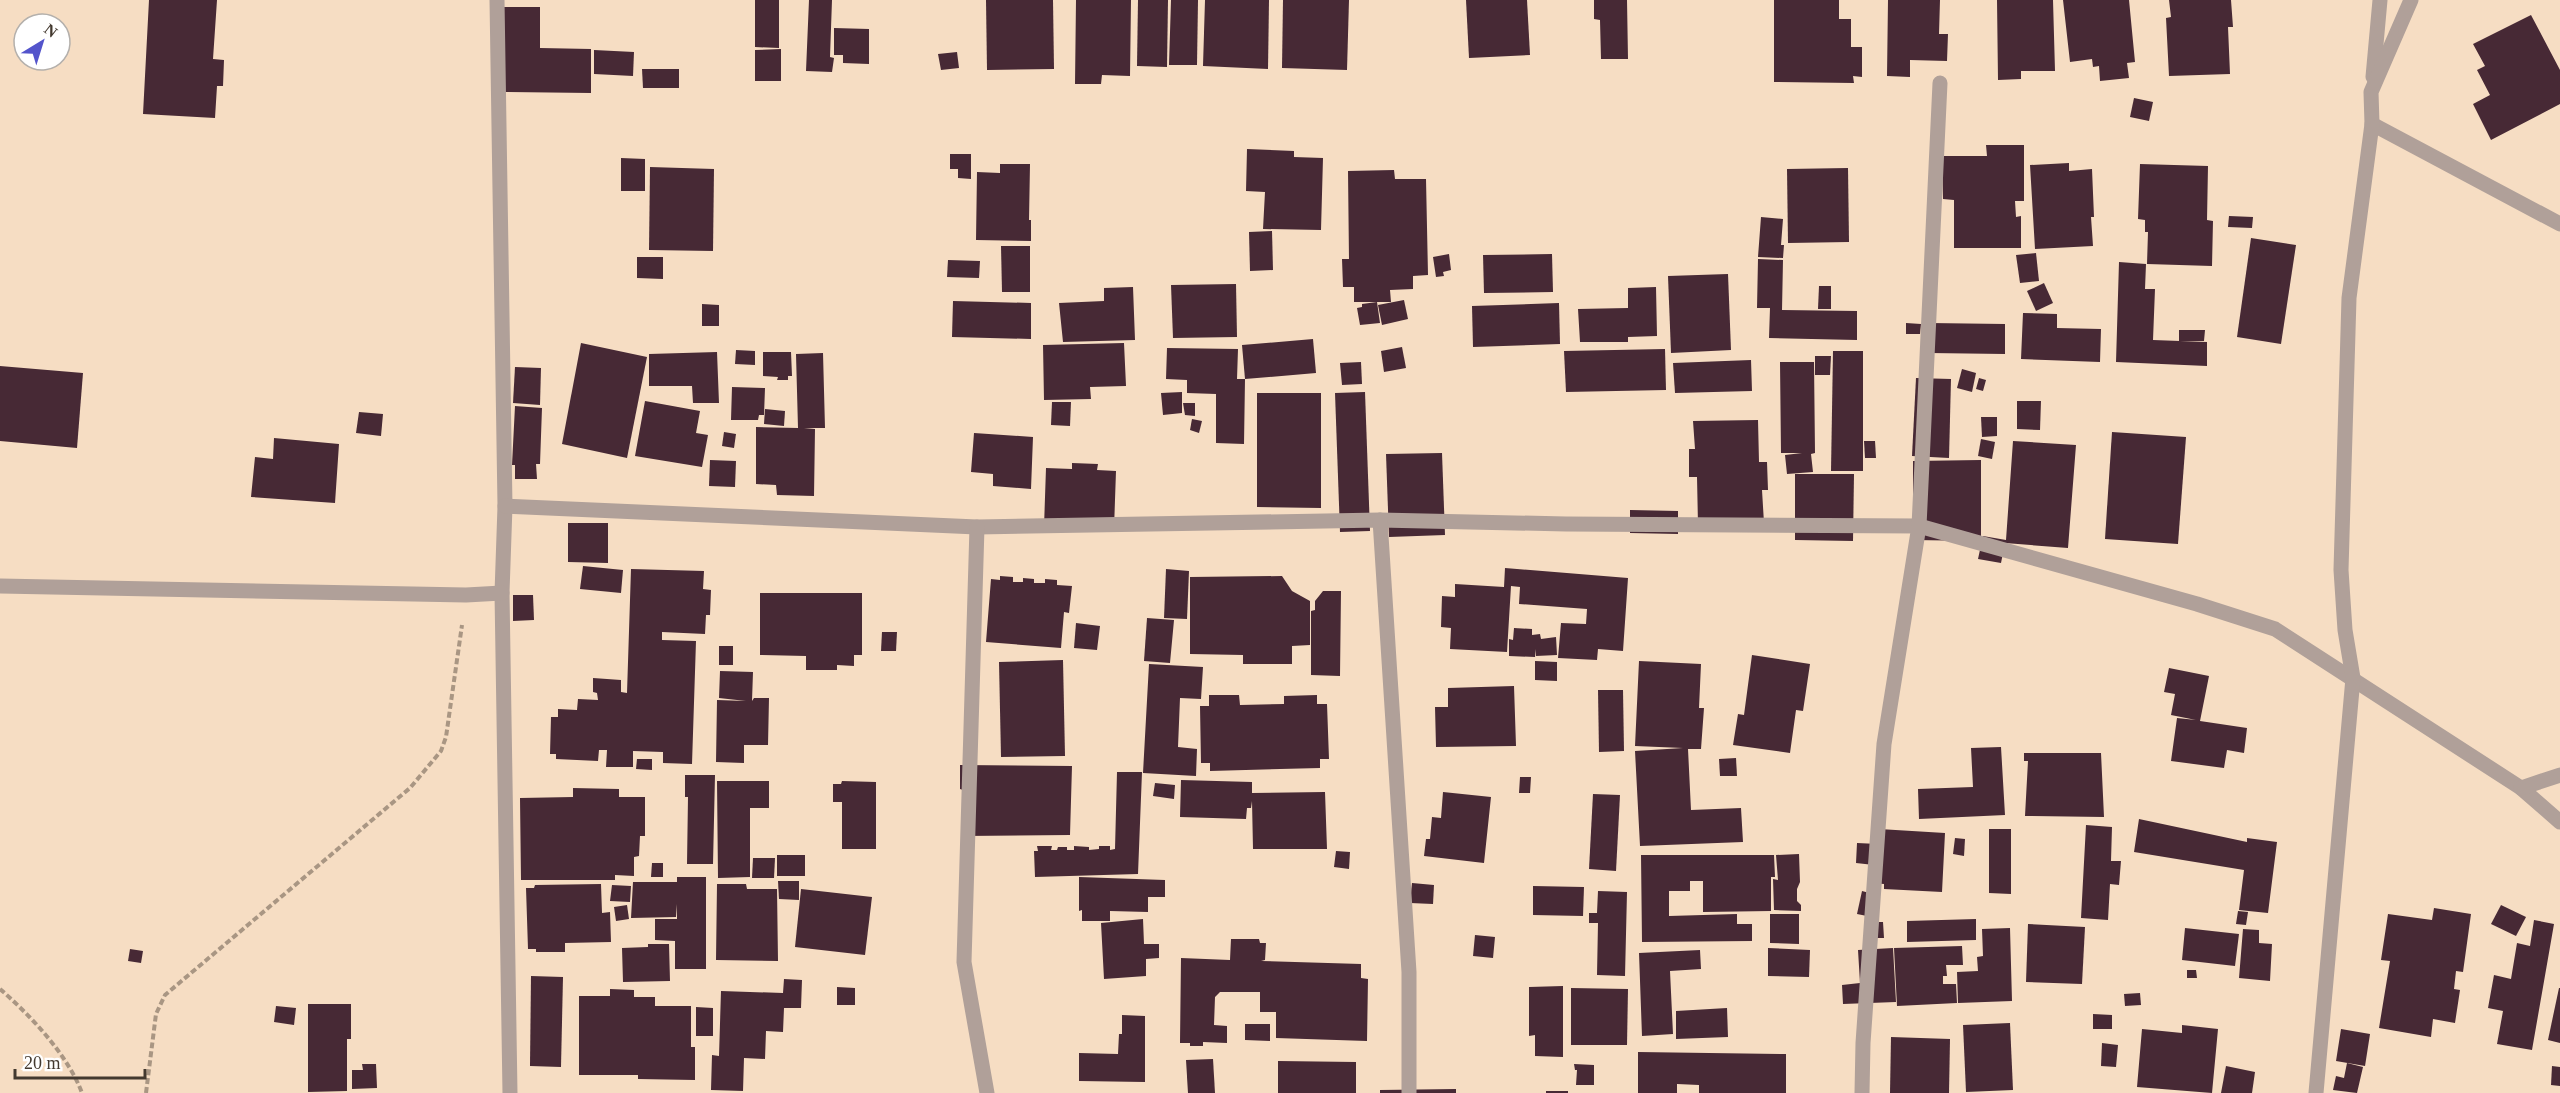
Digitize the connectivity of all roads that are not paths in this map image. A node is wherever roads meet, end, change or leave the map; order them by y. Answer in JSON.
{"nodes":[{"id":1,"x":497,"y":0,"type":"edge"},
{"id":2,"x":2380,"y":0,"type":"edge"},
{"id":3,"x":2411,"y":0,"type":"edge"},
{"id":4,"x":1940,"y":83,"type":"dead end"},
{"id":5,"x":2372,"y":92,"type":"junction"},
{"id":6,"x":2372,"y":124,"type":"junction"},
{"id":7,"x":2560,"y":224,"type":"edge"},
{"id":8,"x":505,"y":506,"type":"junction"},
{"id":9,"x":1380,"y":520,"type":"junction"},
{"id":10,"x":1919,"y":526,"type":"junction"},
{"id":11,"x":977,"y":527,"type":"junction"},
{"id":12,"x":0,"y":586,"type":"edge"},
{"id":13,"x":502,"y":593,"type":"junction"},
{"id":14,"x":2353,"y":678,"type":"junction"},
{"id":15,"x":2560,"y":775,"type":"edge"},
{"id":16,"x":2521,"y":788,"type":"junction"},
{"id":17,"x":2560,"y":822,"type":"edge"},
{"id":18,"x":510,"y":1093,"type":"edge"},
{"id":19,"x":987,"y":1093,"type":"edge"},
{"id":20,"x":1409,"y":1093,"type":"edge"},
{"id":21,"x":1862,"y":1093,"type":"edge"},
{"id":22,"x":2316,"y":1093,"type":"edge"}],
"edges":[{"from":1,"to":8,"type":"street"},
{"from":2,"to":5,"type":"street"},
{"from":3,"to":5,"type":"street"},
{"from":4,"to":10,"type":"street"},
{"from":5,"to":6,"type":"street"},
{"from":6,"to":7,"type":"street"},
{"from":6,"to":14,"type":"street"},
{"from":8,"to":11,"type":"street"},
{"from":8,"to":13,"type":"street"},
{"from":9,"to":10,"type":"street"},
{"from":9,"to":11,"type":"street"},
{"from":9,"to":20,"type":"street"},
{"from":10,"to":14,"type":"street"},
{"from":10,"to":21,"type":"street"},
{"from":11,"to":19,"type":"street"},
{"from":12,"to":13,"type":"street"},
{"from":13,"to":18,"type":"street"},
{"from":14,"to":16,"type":"street"},
{"from":14,"to":22,"type":"street"},
{"from":15,"to":16,"type":"street"},
{"from":16,"to":17,"type":"street"}]}
